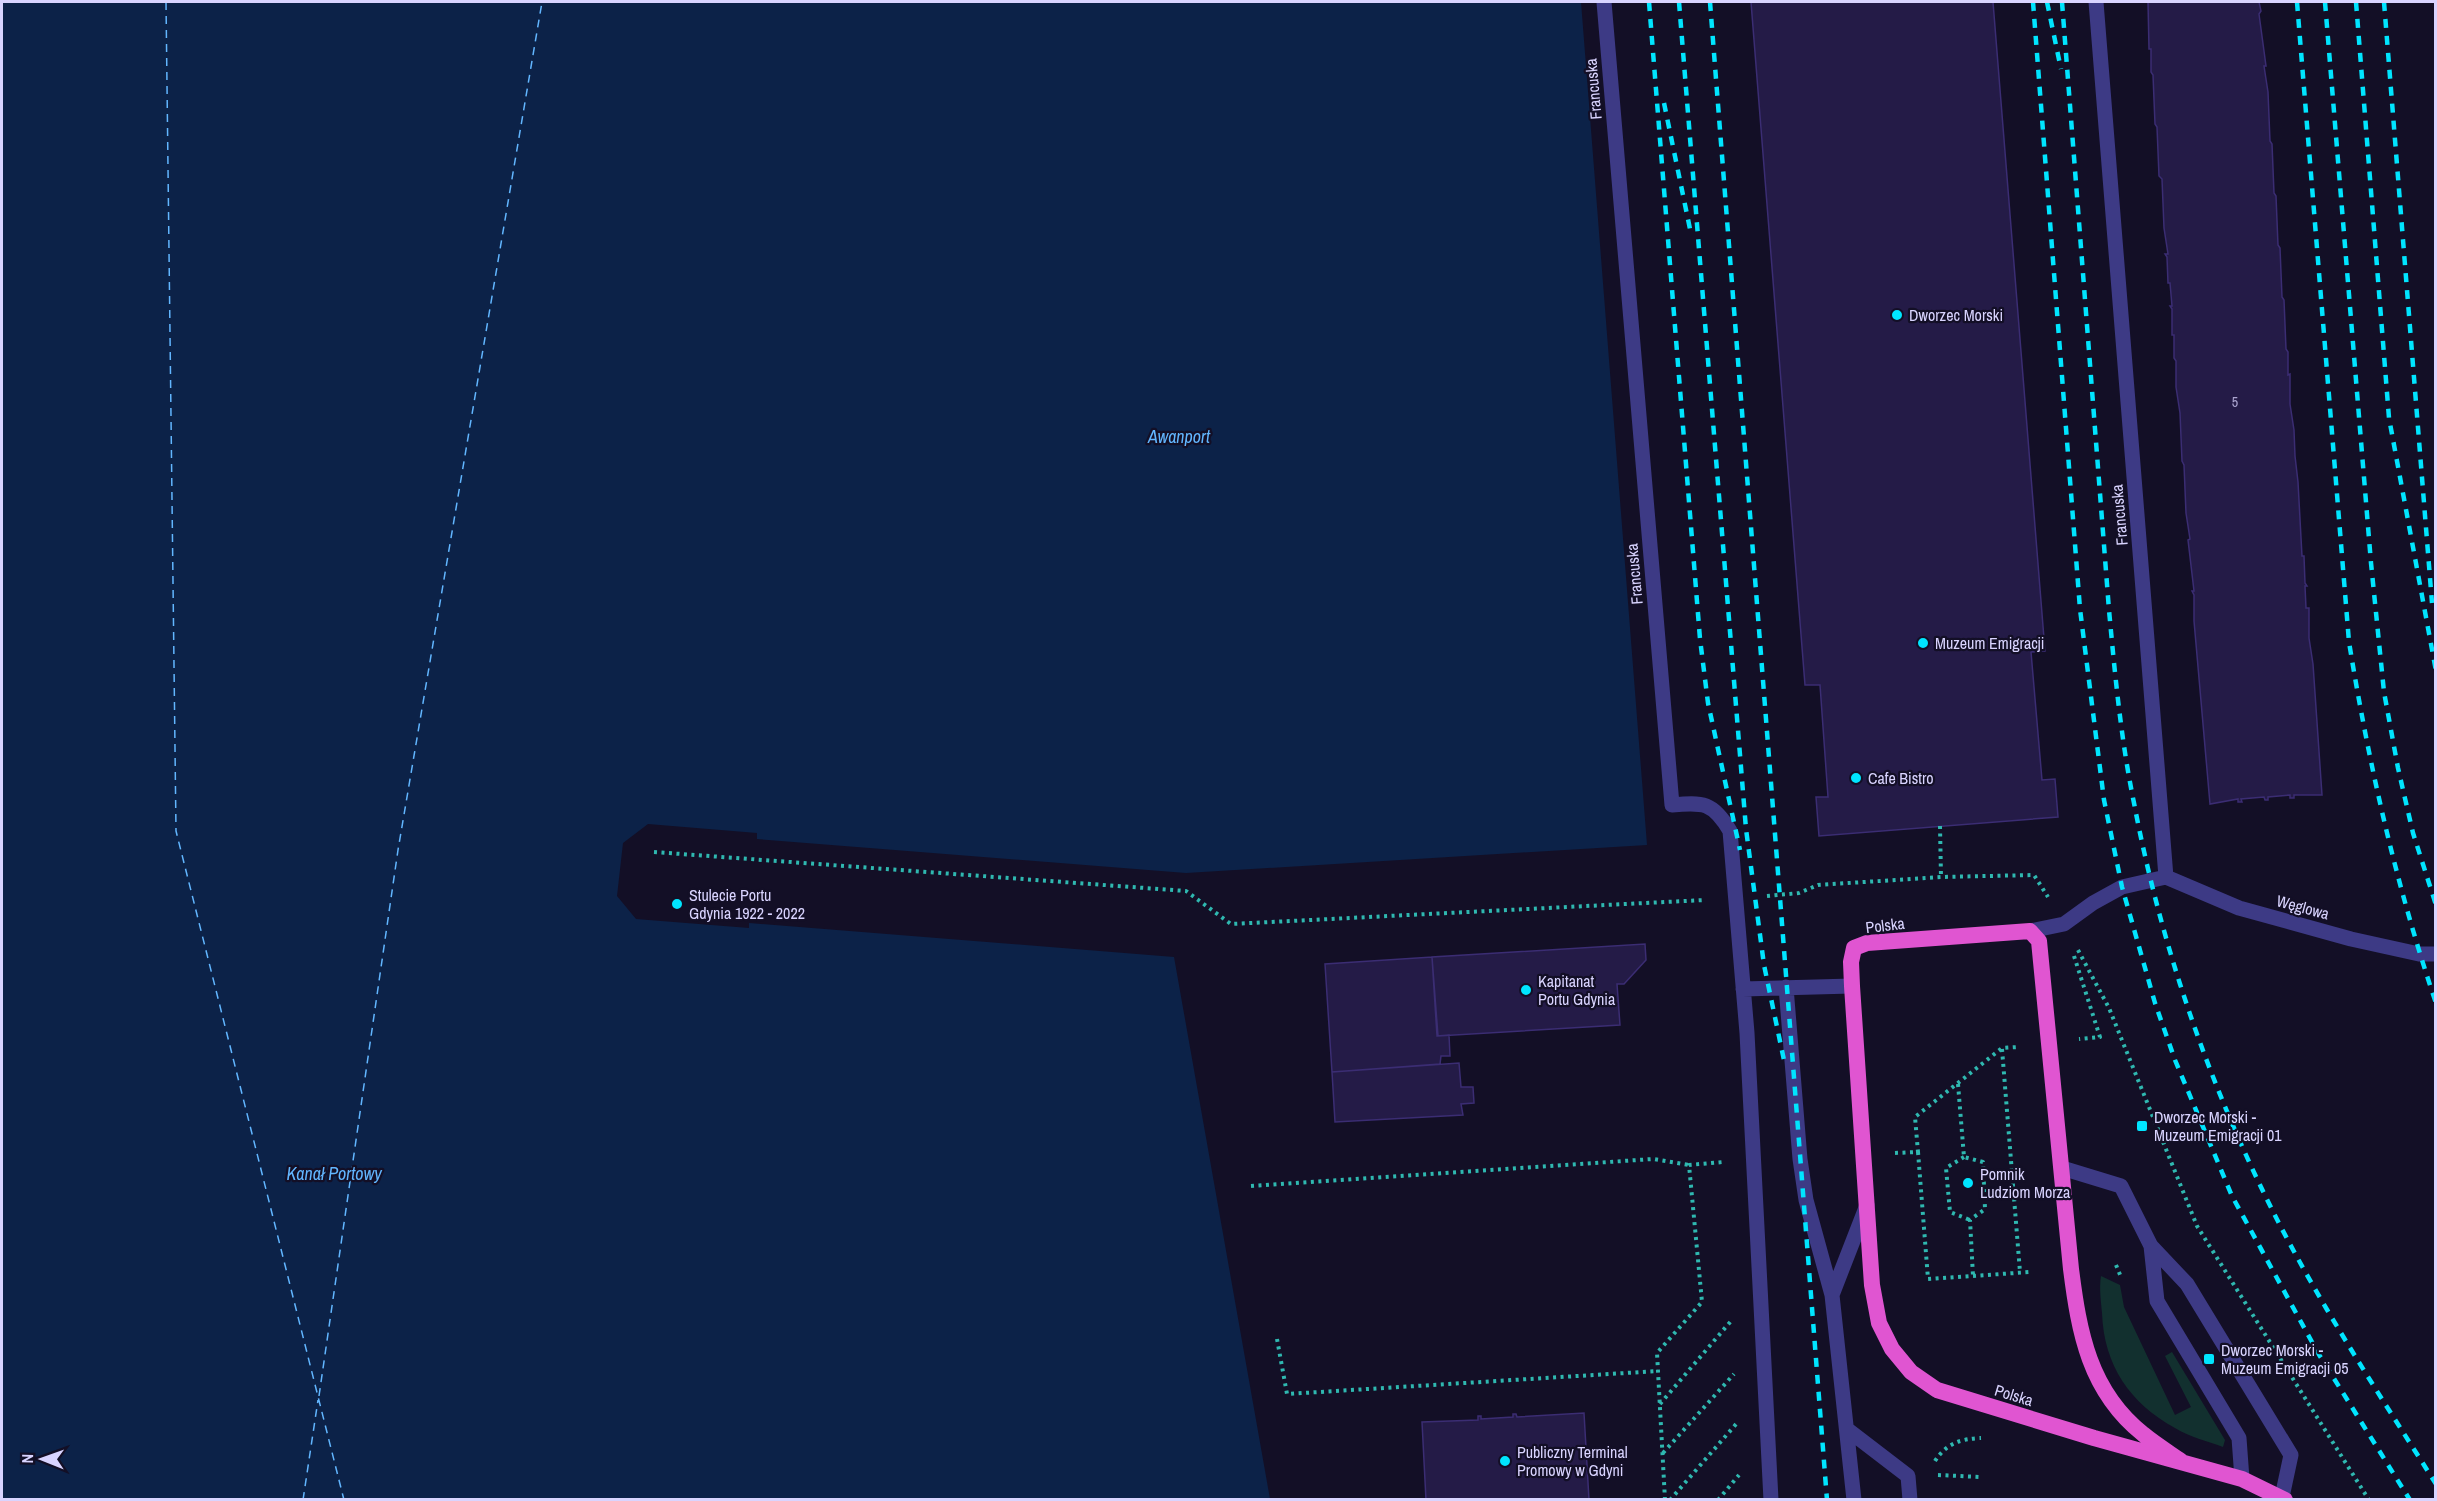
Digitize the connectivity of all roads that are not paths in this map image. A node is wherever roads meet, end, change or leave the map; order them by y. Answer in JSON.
{"nodes":[{"id":1,"x":1604,"y":2,"type":"edge"},
{"id":2,"x":2096,"y":2,"type":"edge"},
{"id":3,"x":2166,"y":878,"type":"junction"},
{"id":4,"x":2030,"y":931,"type":"junction"},
{"id":5,"x":2436,"y":954,"type":"edge"},
{"id":6,"x":1852,"y":986,"type":"junction"},
{"id":7,"x":1786,"y":987,"type":"junction"},
{"id":8,"x":1743,"y":990,"type":"junction"},
{"id":9,"x":2062,"y":1168,"type":"junction"},
{"id":10,"x":1867,"y":1204,"type":"junction"},
{"id":11,"x":2151,"y":1246,"type":"junction"},
{"id":12,"x":1832,"y":1295,"type":"junction"},
{"id":13,"x":1848,"y":1430,"type":"junction"},
{"id":14,"x":2181,"y":1461,"type":"junction"},
{"id":15,"x":2242,"y":1479,"type":"junction"},
{"id":16,"x":2283,"y":1498,"type":"edge"},
{"id":17,"x":1771,"y":1500,"type":"edge"},
{"id":18,"x":1854,"y":1500,"type":"edge"},
{"id":19,"x":1910,"y":1500,"type":"edge"}],
"edges":[{"from":1,"to":8,"type":"lane","name":"Francuska"},
{"from":2,"to":3,"type":"lane","name":"Francuska"},
{"from":3,"to":4,"type":"lane"},
{"from":3,"to":5,"type":"lane","name":"Węglowa"},
{"from":4,"to":6,"type":"highway","name":"Polska"},
{"from":4,"to":9,"type":"highway","name":"Polska"},
{"from":6,"to":7,"type":"lane"},
{"from":6,"to":10,"type":"highway","name":"Polska"},
{"from":7,"to":8,"type":"lane"},
{"from":7,"to":12,"type":"lane"},
{"from":8,"to":17,"type":"lane"},
{"from":9,"to":11,"type":"lane"},
{"from":9,"to":14,"type":"highway","name":"Polska"},
{"from":10,"to":12,"type":"lane"},
{"from":10,"to":14,"type":"highway","name":"Polska"},
{"from":11,"to":15,"type":"lane"},
{"from":11,"to":16,"type":"lane"},
{"from":12,"to":13,"type":"lane"},
{"from":13,"to":18,"type":"lane"},
{"from":13,"to":19,"type":"lane"},
{"from":14,"to":15,"type":"highway","name":"Polska"},
{"from":15,"to":16,"type":"highway","name":"Polska"}]}
